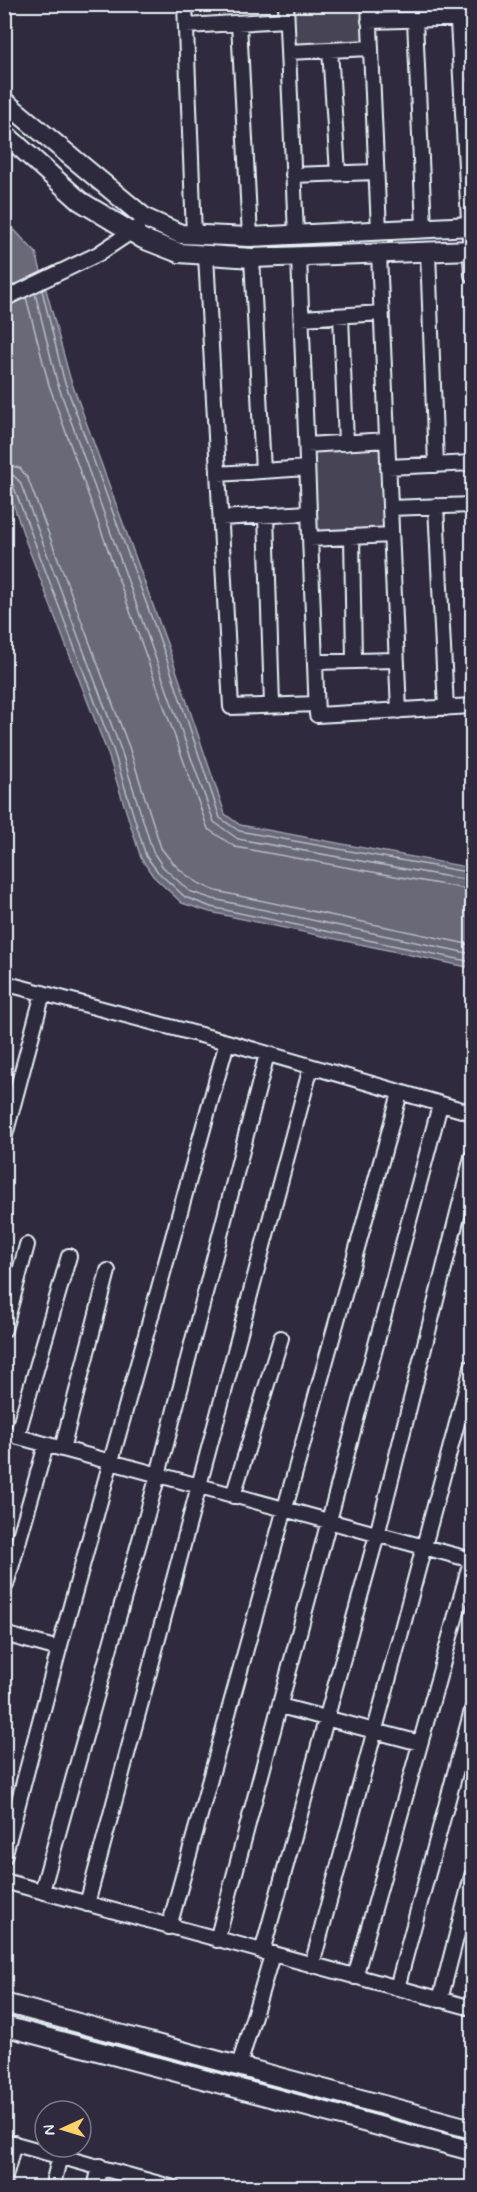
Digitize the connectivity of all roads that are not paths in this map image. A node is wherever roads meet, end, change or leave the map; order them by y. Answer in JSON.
{"nodes":[{"id":1,"x":185,"y":4,"type":"edge"},
{"id":2,"x":286,"y":4,"type":"edge"},
{"id":3,"x":369,"y":4,"type":"edge"},
{"id":4,"x":458,"y":12,"type":"edge"},
{"id":5,"x":472,"y":18,"type":"edge"},
{"id":6,"x":286,"y":20,"type":"junction"},
{"id":7,"x":415,"y":20,"type":"junction"},
{"id":8,"x":369,"y":21,"type":"junction"},
{"id":9,"x":239,"y":23,"type":"junction"},
{"id":10,"x":186,"y":26,"type":"junction"},
{"id":11,"x":370,"y":48,"type":"junction"},
{"id":12,"x":330,"y":50,"type":"junction"},
{"id":13,"x":288,"y":52,"type":"junction"},
{"id":14,"x":4,"y":101,"type":"edge"},
{"id":15,"x":4,"y":133,"type":"edge"},
{"id":16,"x":376,"y":172,"type":"junction"},
{"id":17,"x":338,"y":173,"type":"junction"},
{"id":18,"x":293,"y":175,"type":"junction"},
{"id":19,"x":145,"y":218,"type":"junction"},
{"id":20,"x":471,"y":226,"type":"edge"},
{"id":21,"x":424,"y":228,"type":"junction"},
{"id":22,"x":379,"y":230,"type":"junction"},
{"id":23,"x":133,"y":233,"type":"junction"},
{"id":24,"x":194,"y":235,"type":"junction"},
{"id":25,"x":296,"y":235,"type":"junction"},
{"id":26,"x":250,"y":237,"type":"junction"},
{"id":27,"x":472,"y":250,"type":"edge"},
{"id":28,"x":428,"y":252,"type":"junction"},
{"id":29,"x":379,"y":254,"type":"junction"},
{"id":30,"x":206,"y":256,"type":"junction"},
{"id":31,"x":252,"y":258,"type":"junction"},
{"id":32,"x":300,"y":258,"type":"junction"},
{"id":33,"x":472,"y":275,"type":"edge"},
{"id":34,"x":4,"y":299,"type":"edge"},
{"id":35,"x":382,"y":313,"type":"junction"},
{"id":36,"x":341,"y":316,"type":"junction"},
{"id":37,"x":302,"y":318,"type":"junction"},
{"id":38,"x":387,"y":440,"type":"junction"},
{"id":39,"x":346,"y":443,"type":"junction"},
{"id":40,"x":307,"y":445,"type":"junction"},
{"id":41,"x":472,"y":463,"type":"edge"},
{"id":42,"x":436,"y":465,"type":"junction"},
{"id":43,"x":388,"y":467,"type":"junction"},
{"id":44,"x":307,"y":468,"type":"junction"},
{"id":45,"x":263,"y":471,"type":"junction"},
{"id":46,"x":218,"y":474,"type":"junction"},
{"id":47,"x":472,"y":505,"type":"edge"},
{"id":48,"x":436,"y":506,"type":"junction"},
{"id":49,"x":390,"y":508,"type":"junction"},
{"id":50,"x":309,"y":513,"type":"junction"},
{"id":51,"x":266,"y":515,"type":"junction"},
{"id":52,"x":221,"y":518,"type":"junction"},
{"id":53,"x":391,"y":535,"type":"junction"},
{"id":54,"x":352,"y":537,"type":"junction"},
{"id":55,"x":310,"y":539,"type":"junction"},
{"id":56,"x":396,"y":660,"type":"junction"},
{"id":57,"x":354,"y":661,"type":"junction"},
{"id":58,"x":315,"y":662,"type":"junction"},
{"id":59,"x":316,"y":704,"type":"junction"},
{"id":60,"x":272,"y":705,"type":"junction"},
{"id":61,"x":472,"y":706,"type":"edge"},
{"id":62,"x":446,"y":708,"type":"junction"},
{"id":63,"x":399,"y":711,"type":"junction"},
{"id":64,"x":4,"y":983,"type":"edge"},
{"id":65,"x":43,"y":993,"type":"junction"},
{"id":66,"x":227,"y":1042,"type":"junction"},
{"id":67,"x":267,"y":1054,"type":"junction"},
{"id":68,"x":311,"y":1067,"type":"junction"},
{"id":69,"x":400,"y":1093,"type":"junction"},
{"id":70,"x":440,"y":1105,"type":"junction"},
{"id":71,"x":472,"y":1113,"type":"edge"},
{"id":72,"x":4,"y":1138,"type":"edge"},
{"id":73,"x":472,"y":1157,"type":"edge"},
{"id":74,"x":27,"y":1245,"type":"dead end"},
{"id":75,"x":69,"y":1256,"type":"dead end"},
{"id":76,"x":108,"y":1271,"type":"dead end"},
{"id":77,"x":4,"y":1330,"type":"edge"},
{"id":78,"x":281,"y":1338,"type":"dead end"},
{"id":79,"x":472,"y":1367,"type":"edge"},
{"id":80,"x":11,"y":1435,"type":"edge"},
{"id":81,"x":46,"y":1445,"type":"junction"},
{"id":82,"x":62,"y":1449,"type":"junction"},
{"id":83,"x":111,"y":1462,"type":"junction"},
{"id":84,"x":158,"y":1475,"type":"junction"},
{"id":85,"x":200,"y":1487,"type":"junction"},
{"id":86,"x":233,"y":1496,"type":"junction"},
{"id":87,"x":286,"y":1510,"type":"junction"},
{"id":88,"x":330,"y":1522,"type":"junction"},
{"id":89,"x":377,"y":1535,"type":"junction"},
{"id":90,"x":425,"y":1547,"type":"junction"},
{"id":91,"x":472,"y":1560,"type":"edge"},
{"id":92,"x":6,"y":1585,"type":"edge"},
{"id":93,"x":4,"y":1634,"type":"edge"},
{"id":94,"x":59,"y":1649,"type":"junction"},
{"id":95,"x":280,"y":1706,"type":"junction"},
{"id":96,"x":472,"y":1710,"type":"edge"},
{"id":97,"x":327,"y":1718,"type":"junction"},
{"id":98,"x":375,"y":1732,"type":"junction"},
{"id":99,"x":420,"y":1743,"type":"junction"},
{"id":100,"x":4,"y":1857,"type":"edge"},
{"id":101,"x":472,"y":1876,"type":"edge"},
{"id":102,"x":4,"y":1881,"type":"edge"},
{"id":103,"x":42,"y":1891,"type":"junction"},
{"id":104,"x":87,"y":1904,"type":"junction"},
{"id":105,"x":169,"y":1927,"type":"junction"},
{"id":106,"x":217,"y":1940,"type":"junction"},
{"id":107,"x":267,"y":1954,"type":"junction"},
{"id":108,"x":312,"y":1965,"type":"junction"},
{"id":109,"x":355,"y":1977,"type":"junction"},
{"id":110,"x":398,"y":1988,"type":"junction"},
{"id":111,"x":440,"y":2000,"type":"junction"},
{"id":112,"x":4,"y":2003,"type":"edge"},
{"id":113,"x":472,"y":2008,"type":"edge"},
{"id":114,"x":4,"y":2026,"type":"edge"},
{"id":115,"x":239,"y":2066,"type":"junction"},
{"id":116,"x":472,"y":2128,"type":"edge"},
{"id":117,"x":9,"y":2142,"type":"edge"},
{"id":118,"x":33,"y":2149,"type":"edge"},
{"id":119,"x":472,"y":2151,"type":"edge"},
{"id":120,"x":59,"y":2159,"type":"edge"},
{"id":121,"x":72,"y":2159,"type":"edge"},
{"id":122,"x":100,"y":2166,"type":"junction"},
{"id":123,"x":4,"y":2181,"type":"edge"},
{"id":124,"x":142,"y":2183,"type":"edge"},
{"id":125,"x":52,"y":2187,"type":"edge"},
{"id":126,"x":94,"y":2187,"type":"edge"},
{"id":127,"x":174,"y":2187,"type":"edge"}],
"edges":[{"from":1,"to":10,"type":"street"},
{"from":2,"to":6,"type":"street"},
{"from":3,"to":8,"type":"street"},
{"from":4,"to":5,"type":"street"},
{"from":4,"to":7,"type":"street"},
{"from":4,"to":20,"type":"street"},
{"from":6,"to":9,"type":"street"},
{"from":6,"to":13,"type":"street"},
{"from":7,"to":8,"type":"street"},
{"from":7,"to":21,"type":"street"},
{"from":8,"to":11,"type":"street"},
{"from":9,"to":10,"type":"street"},
{"from":9,"to":26,"type":"street"},
{"from":10,"to":24,"type":"street"},
{"from":11,"to":12,"type":"street"},
{"from":11,"to":16,"type":"street"},
{"from":12,"to":13,"type":"street"},
{"from":12,"to":17,"type":"street"},
{"from":13,"to":18,"type":"street"},
{"from":14,"to":19,"type":"street"},
{"from":15,"to":23,"type":"street"},
{"from":16,"to":17,"type":"street"},
{"from":16,"to":22,"type":"street"},
{"from":17,"to":18,"type":"street"},
{"from":18,"to":25,"type":"street"},
{"from":19,"to":23,"type":"street"},
{"from":19,"to":24,"type":"street"},
{"from":20,"to":21,"type":"street"},
{"from":20,"to":27,"type":"street"},
{"from":21,"to":22,"type":"street"},
{"from":22,"to":25,"type":"street"},
{"from":23,"to":30,"type":"street"},
{"from":23,"to":34,"type":"street"},
{"from":24,"to":26,"type":"street"},
{"from":25,"to":26,"type":"street"},
{"from":27,"to":28,"type":"street"},
{"from":27,"to":33,"type":"street"},
{"from":28,"to":29,"type":"street"},
{"from":28,"to":42,"type":"street"},
{"from":29,"to":32,"type":"street"},
{"from":29,"to":35,"type":"street"},
{"from":30,"to":31,"type":"street"},
{"from":30,"to":46,"type":"street"},
{"from":31,"to":32,"type":"street"},
{"from":31,"to":45,"type":"street"},
{"from":32,"to":37,"type":"street"},
{"from":35,"to":36,"type":"street"},
{"from":35,"to":38,"type":"street"},
{"from":36,"to":37,"type":"street"},
{"from":36,"to":39,"type":"street"},
{"from":37,"to":40,"type":"street"},
{"from":38,"to":39,"type":"street"},
{"from":38,"to":43,"type":"street"},
{"from":39,"to":40,"type":"street"},
{"from":40,"to":44,"type":"street"},
{"from":41,"to":42,"type":"street"},
{"from":42,"to":43,"type":"street"},
{"from":43,"to":49,"type":"street"},
{"from":44,"to":45,"type":"street"},
{"from":44,"to":50,"type":"street"},
{"from":45,"to":46,"type":"street"},
{"from":46,"to":52,"type":"street"},
{"from":47,"to":48,"type":"street"},
{"from":48,"to":49,"type":"street"},
{"from":48,"to":62,"type":"street"},
{"from":49,"to":53,"type":"street"},
{"from":50,"to":51,"type":"street"},
{"from":50,"to":55,"type":"street"},
{"from":51,"to":52,"type":"street"},
{"from":51,"to":60,"type":"street"},
{"from":52,"to":60,"type":"street"},
{"from":53,"to":54,"type":"street"},
{"from":53,"to":56,"type":"street"},
{"from":54,"to":55,"type":"street"},
{"from":54,"to":57,"type":"street"},
{"from":55,"to":58,"type":"street"},
{"from":56,"to":57,"type":"street"},
{"from":56,"to":63,"type":"street"},
{"from":57,"to":58,"type":"street"},
{"from":58,"to":59,"type":"street"},
{"from":59,"to":60,"type":"street"},
{"from":59,"to":63,"type":"street"},
{"from":61,"to":62,"type":"street"},
{"from":62,"to":63,"type":"street"},
{"from":64,"to":65,"type":"street"},
{"from":65,"to":66,"type":"street"},
{"from":65,"to":72,"type":"street"},
{"from":66,"to":67,"type":"street"},
{"from":66,"to":83,"type":"street"},
{"from":67,"to":68,"type":"street"},
{"from":67,"to":84,"type":"street"},
{"from":68,"to":69,"type":"street"},
{"from":68,"to":85,"type":"street"},
{"from":69,"to":70,"type":"street"},
{"from":69,"to":87,"type":"street"},
{"from":70,"to":71,"type":"street"},
{"from":70,"to":88,"type":"street"},
{"from":73,"to":89,"type":"street"},
{"from":74,"to":77,"type":"street"},
{"from":75,"to":80,"type":"street"},
{"from":76,"to":82,"type":"street"},
{"from":78,"to":86,"type":"street"},
{"from":79,"to":90,"type":"street"},
{"from":80,"to":81,"type":"street"},
{"from":81,"to":82,"type":"street"},
{"from":81,"to":92,"type":"street"},
{"from":82,"to":83,"type":"street"},
{"from":83,"to":84,"type":"street"},
{"from":83,"to":94,"type":"street"},
{"from":84,"to":85,"type":"street"},
{"from":84,"to":103,"type":"street"},
{"from":85,"to":86,"type":"street"},
{"from":85,"to":104,"type":"street"},
{"from":86,"to":87,"type":"street"},
{"from":87,"to":88,"type":"street"},
{"from":87,"to":105,"type":"street"},
{"from":88,"to":89,"type":"street"},
{"from":88,"to":95,"type":"street"},
{"from":89,"to":90,"type":"street"},
{"from":89,"to":97,"type":"street"},
{"from":90,"to":91,"type":"street"},
{"from":90,"to":98,"type":"street"},
{"from":91,"to":99,"type":"street"},
{"from":93,"to":94,"type":"street"},
{"from":94,"to":100,"type":"street"},
{"from":95,"to":97,"type":"street"},
{"from":95,"to":106,"type":"street"},
{"from":96,"to":110,"type":"street"},
{"from":97,"to":98,"type":"street"},
{"from":97,"to":107,"type":"street"},
{"from":98,"to":99,"type":"street"},
{"from":98,"to":108,"type":"street"},
{"from":99,"to":109,"type":"street"},
{"from":101,"to":111,"type":"street"},
{"from":102,"to":103,"type":"street"},
{"from":103,"to":104,"type":"street"},
{"from":104,"to":105,"type":"street"},
{"from":105,"to":106,"type":"street"},
{"from":106,"to":107,"type":"street"},
{"from":107,"to":108,"type":"street"},
{"from":107,"to":115,"type":"street"},
{"from":108,"to":109,"type":"street"},
{"from":109,"to":110,"type":"street"},
{"from":110,"to":111,"type":"street"},
{"from":111,"to":113,"type":"street"},
{"from":112,"to":115,"type":"street"},
{"from":114,"to":119,"type":"street"},
{"from":115,"to":116,"type":"street"},
{"from":117,"to":118,"type":"street"},
{"from":117,"to":123,"type":"street"},
{"from":120,"to":125,"type":"street"},
{"from":121,"to":122,"type":"street"},
{"from":122,"to":124,"type":"street"},
{"from":122,"to":126,"type":"street"},
{"from":124,"to":127,"type":"street"}]}
